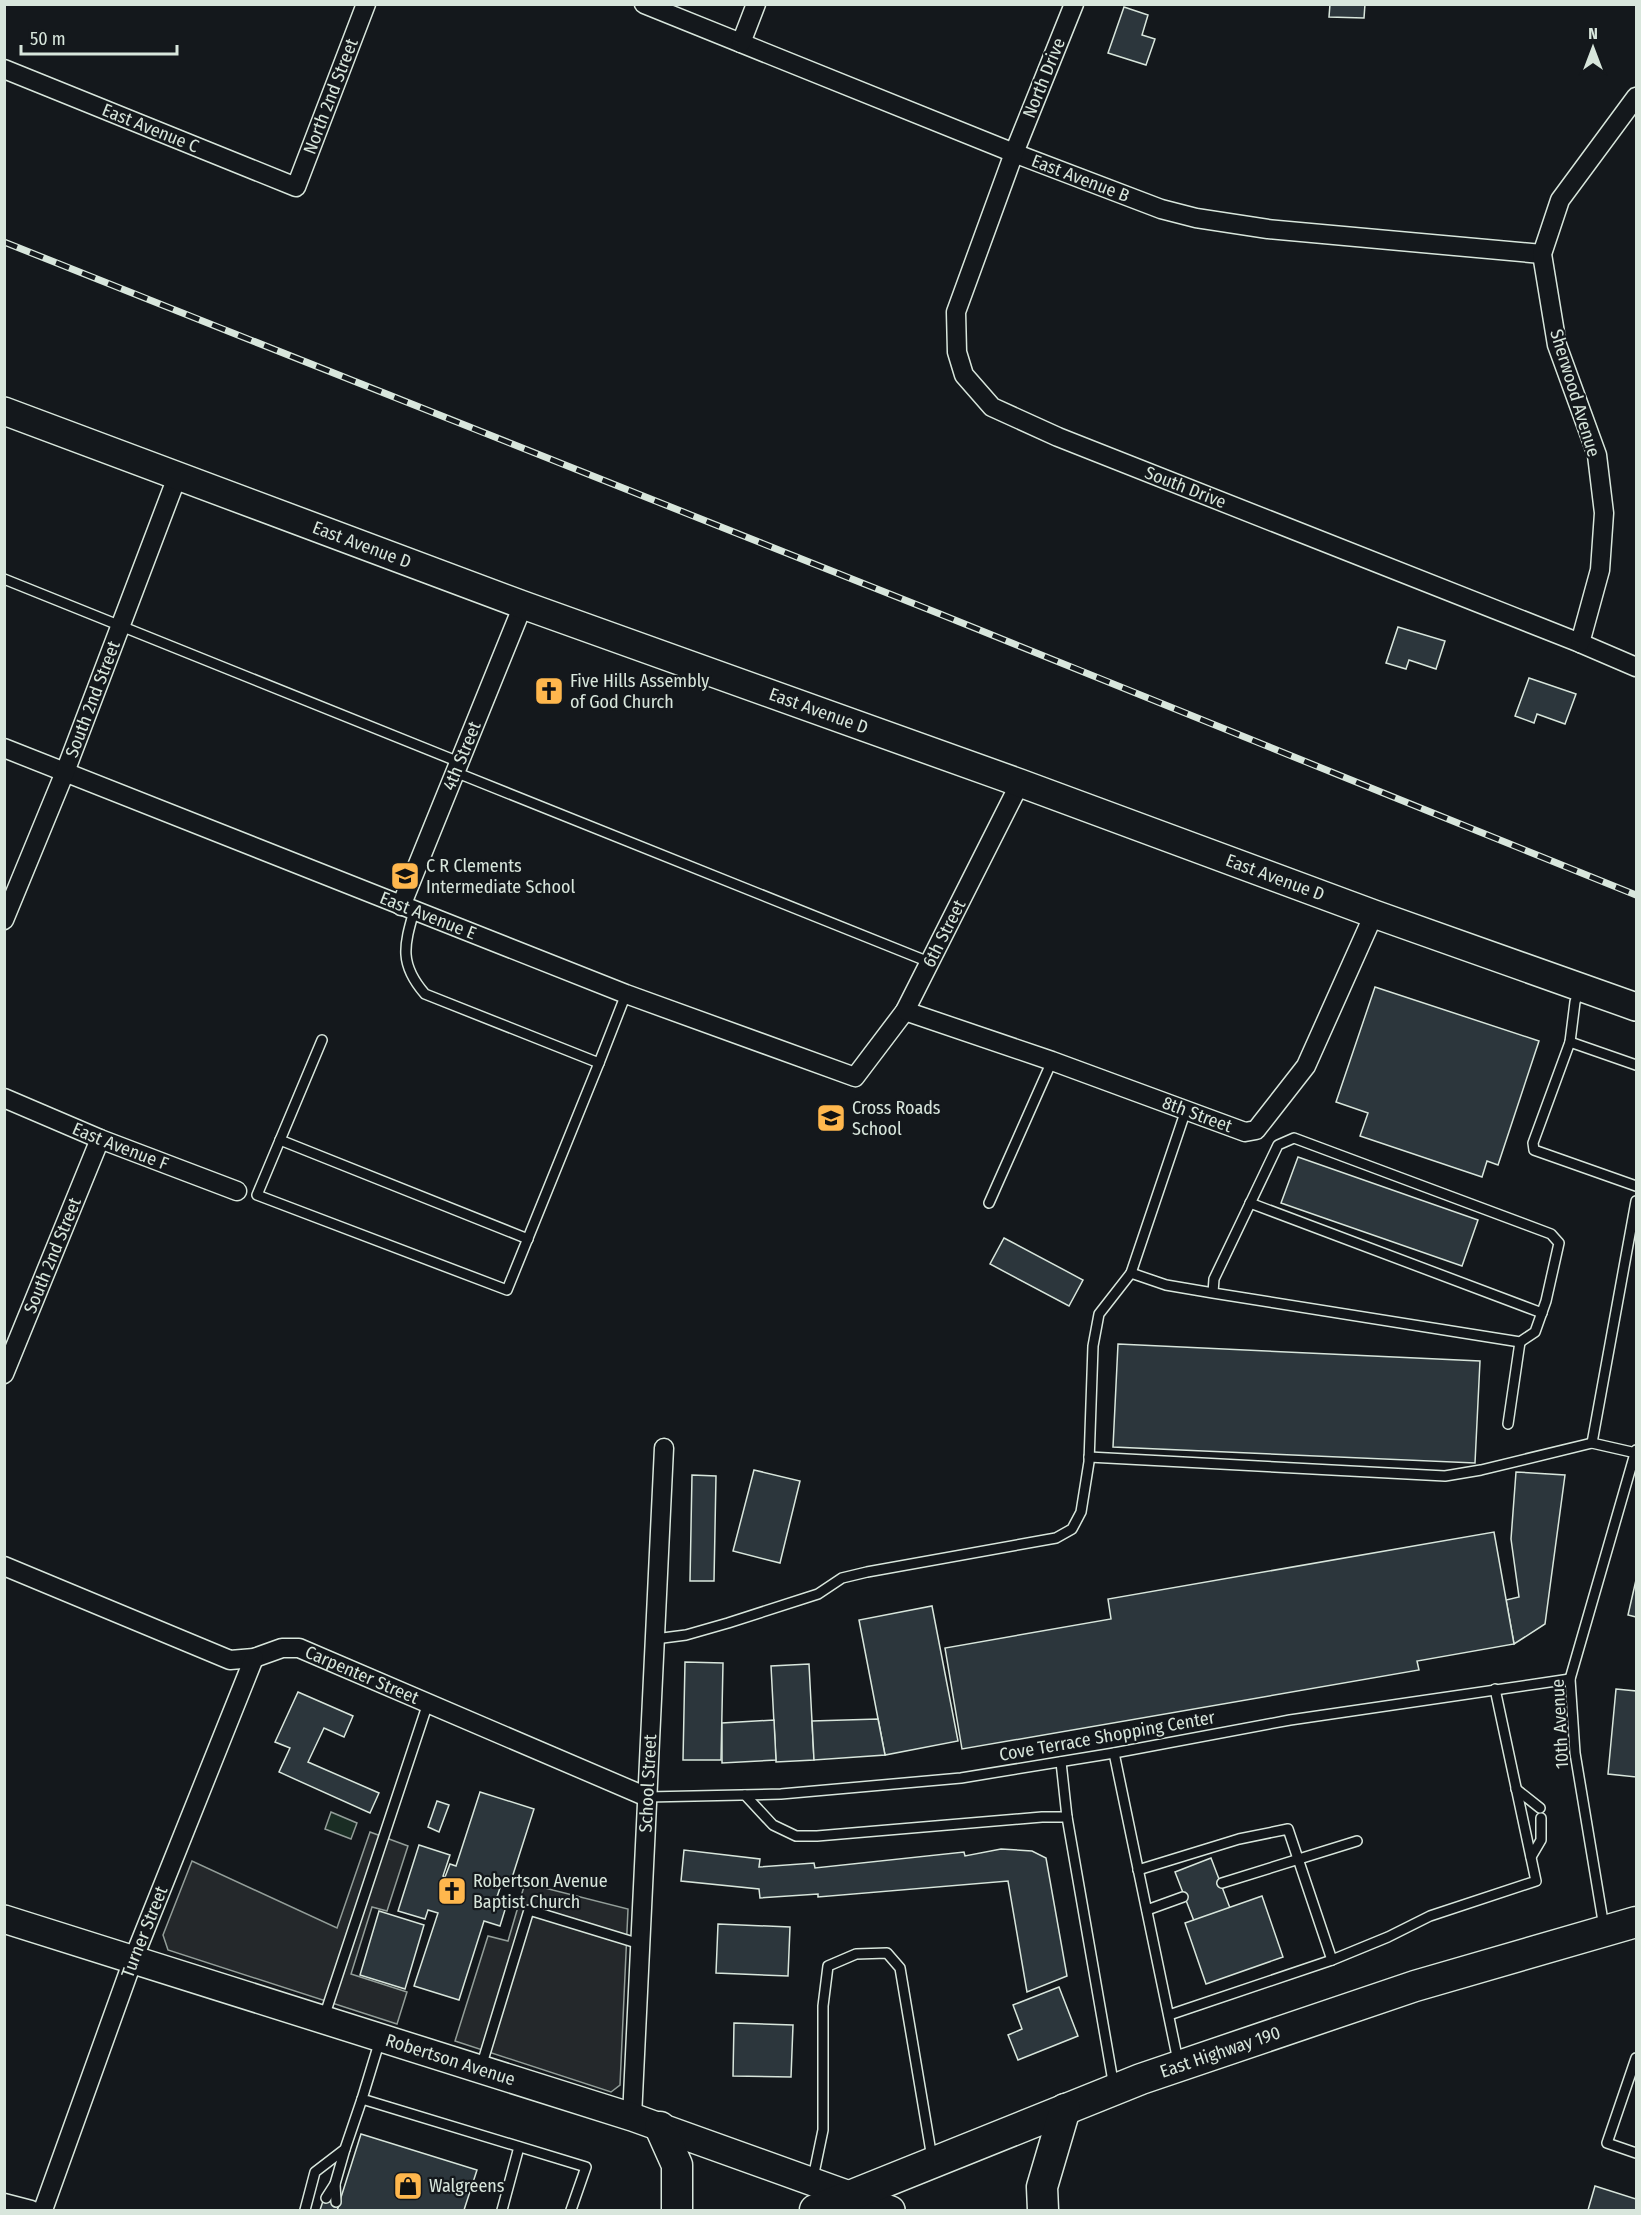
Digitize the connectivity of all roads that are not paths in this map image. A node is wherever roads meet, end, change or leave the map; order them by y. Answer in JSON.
{"nodes":[{"id":1,"x":366,"y":4,"type":"edge"},
{"id":2,"x":644,"y":4,"type":"edge"},
{"id":3,"x":756,"y":4,"type":"edge"},
{"id":4,"x":1074,"y":4,"type":"edge"},
{"id":5,"x":741,"y":43,"type":"junction"},
{"id":6,"x":4,"y":69,"type":"edge"},
{"id":7,"x":1636,"y":97,"type":"edge"},
{"id":8,"x":1014,"y":153,"type":"junction"},
{"id":9,"x":296,"y":187,"type":"joint"},
{"id":10,"x":1542,"y":254,"type":"junction"},
{"id":11,"x":4,"y":411,"type":"edge"},
{"id":12,"x":177,"y":477,"type":"junction"},
{"id":13,"x":4,"y":579,"type":"edge"},
{"id":14,"x":523,"y":605,"type":"junction"},
{"id":15,"x":121,"y":626,"type":"junction"},
{"id":16,"x":1580,"y":643,"type":"junction"},
{"id":17,"x":1636,"y":667,"type":"edge"},
{"id":18,"x":4,"y":748,"type":"edge"},
{"id":19,"x":457,"y":767,"type":"junction"},
{"id":20,"x":65,"y":772,"type":"junction"},
{"id":21,"x":1020,"y":783,"type":"junction"},
{"id":22,"x":407,"y":908,"type":"junction"},
{"id":23,"x":1374,"y":914,"type":"junction"},
{"id":24,"x":5,"y":918,"type":"edge"},
{"id":25,"x":928,"y":962,"type":"junction"},
{"id":26,"x":1579,"y":987,"type":"junction"},
{"id":27,"x":626,"y":994,"type":"junction"},
{"id":28,"x":1636,"y":1007,"type":"edge"},
{"id":29,"x":905,"y":1011,"type":"junction"},
{"id":30,"x":322,"y":1040,"type":"dead end"},
{"id":31,"x":1570,"y":1042,"type":"junction"},
{"id":32,"x":1052,"y":1061,"type":"junction"},
{"id":33,"x":599,"y":1063,"type":"junction"},
{"id":34,"x":1636,"y":1065,"type":"edge"},
{"id":35,"x":855,"y":1077,"type":"joint"},
{"id":36,"x":4,"y":1098,"type":"edge"},
{"id":37,"x":1186,"y":1110,"type":"junction"},
{"id":38,"x":100,"y":1139,"type":"junction"},
{"id":39,"x":280,"y":1140,"type":"junction"},
{"id":40,"x":1636,"y":1186,"type":"edge"},
{"id":41,"x":237,"y":1191,"type":"dead end"},
{"id":42,"x":1636,"y":1201,"type":"edge"},
{"id":43,"x":989,"y":1203,"type":"dead end"},
{"id":44,"x":1250,"y":1203,"type":"junction"},
{"id":45,"x":528,"y":1239,"type":"junction"},
{"id":46,"x":1131,"y":1273,"type":"junction"},
{"id":47,"x":1213,"y":1293,"type":"junction"},
{"id":48,"x":1542,"y":1313,"type":"junction"},
{"id":49,"x":1521,"y":1342,"type":"junction"},
{"id":50,"x":4,"y":1374,"type":"edge"},
{"id":51,"x":1508,"y":1424,"type":"dead end"},
{"id":52,"x":1592,"y":1443,"type":"junction"},
{"id":53,"x":664,"y":1448,"type":"dead end"},
{"id":54,"x":1636,"y":1451,"type":"edge"},
{"id":55,"x":1089,"y":1457,"type":"junction"},
{"id":56,"x":4,"y":1566,"type":"edge"},
{"id":57,"x":655,"y":1639,"type":"junction"},
{"id":58,"x":254,"y":1658,"type":"junction"},
{"id":59,"x":1570,"y":1679,"type":"junction"},
{"id":60,"x":1495,"y":1689,"type":"junction"},
{"id":61,"x":429,"y":1703,"type":"junction"},
{"id":62,"x":1114,"y":1753,"type":"junction"},
{"id":63,"x":1061,"y":1762,"type":"junction"},
{"id":64,"x":1516,"y":1789,"type":"junction"},
{"id":65,"x":745,"y":1795,"type":"junction"},
{"id":66,"x":647,"y":1797,"type":"junction"},
{"id":67,"x":1540,"y":1808,"type":"dead end"},
{"id":68,"x":1067,"y":1817,"type":"junction"},
{"id":69,"x":1541,"y":1818,"type":"dead end"},
{"id":70,"x":1357,"y":1841,"type":"dead end"},
{"id":71,"x":1531,"y":1857,"type":"junction"},
{"id":72,"x":1299,"y":1859,"type":"junction"},
{"id":73,"x":1138,"y":1870,"type":"junction"},
{"id":74,"x":1222,"y":1883,"type":"dead end"},
{"id":75,"x":1183,"y":1897,"type":"dead end"},
{"id":76,"x":1147,"y":1910,"type":"junction"},
{"id":77,"x":4,"y":1918,"type":"edge"},
{"id":78,"x":1636,"y":1922,"type":"edge"},
{"id":79,"x":1605,"y":1931,"type":"junction"},
{"id":80,"x":640,"y":1944,"type":"junction"},
{"id":81,"x":133,"y":1960,"type":"junction"},
{"id":82,"x":1332,"y":1960,"type":"junction"},
{"id":83,"x":1169,"y":2015,"type":"junction"},
{"id":84,"x":323,"y":2020,"type":"junction"},
{"id":85,"x":380,"y":2038,"type":"junction"},
{"id":86,"x":1636,"y":2058,"type":"edge"},
{"id":87,"x":1180,"y":2066,"type":"junction"},
{"id":88,"x":481,"y":2069,"type":"junction"},
{"id":89,"x":1114,"y":2090,"type":"junction"},
{"id":90,"x":362,"y":2098,"type":"junction"},
{"id":91,"x":1065,"y":2109,"type":"junction"},
{"id":92,"x":632,"y":2117,"type":"junction"},
{"id":93,"x":660,"y":2127,"type":"junction"},
{"id":94,"x":519,"y":2147,"type":"junction"},
{"id":95,"x":345,"y":2149,"type":"junction"},
{"id":96,"x":1636,"y":2153,"type":"edge"},
{"id":97,"x":933,"y":2162,"type":"junction"},
{"id":98,"x":335,"y":2184,"type":"junction"},
{"id":99,"x":847,"y":2196,"type":"junction"},
{"id":100,"x":813,"y":2197,"type":"edge"},
{"id":101,"x":326,"y":2198,"type":"dead end"},
{"id":102,"x":336,"y":2202,"type":"dead end"},
{"id":103,"x":4,"y":2203,"type":"edge"},
{"id":104,"x":31,"y":2211,"type":"edge"},
{"id":105,"x":43,"y":2211,"type":"edge"},
{"id":106,"x":305,"y":2211,"type":"edge"},
{"id":107,"x":502,"y":2211,"type":"edge"},
{"id":108,"x":571,"y":2211,"type":"edge"},
{"id":109,"x":677,"y":2211,"type":"edge"},
{"id":110,"x":891,"y":2211,"type":"edge"},
{"id":111,"x":1043,"y":2211,"type":"edge"}],
"edges":[{"from":1,"to":9,"type":"street","name":"North 2nd Street"},
{"from":2,"to":5,"type":"street","name":"East Avenue B"},
{"from":3,"to":5,"type":"street"},
{"from":4,"to":8,"type":"street","name":"North Drive"},
{"from":5,"to":8,"type":"street","name":"East Avenue B"},
{"from":6,"to":9,"type":"street","name":"East Avenue C"},
{"from":7,"to":10,"type":"street","name":"Sherwood Avenue"},
{"from":8,"to":10,"type":"street","name":"East Avenue B"},
{"from":8,"to":16,"type":"street","name":"South Drive"},
{"from":10,"to":16,"type":"street","name":"Sherwood Avenue"},
{"from":11,"to":12,"type":"main road","name":"East Avenue D"},
{"from":12,"to":14,"type":"main road","name":"East Avenue D"},
{"from":12,"to":15,"type":"street","name":"South 2nd Street"},
{"from":13,"to":15,"type":"lane"},
{"from":14,"to":19,"type":"street","name":"4th Street"},
{"from":14,"to":21,"type":"main road","name":"East Avenue D"},
{"from":15,"to":19,"type":"lane"},
{"from":15,"to":20,"type":"street","name":"South 2nd Street"},
{"from":16,"to":17,"type":"street","name":"South Drive"},
{"from":18,"to":20,"type":"street","name":"East Avenue E"},
{"from":19,"to":22,"type":"street","name":"4th Street"},
{"from":19,"to":25,"type":"lane"},
{"from":20,"to":22,"type":"street","name":"East Avenue E"},
{"from":20,"to":24,"type":"street","name":"South 2nd Street"},
{"from":21,"to":23,"type":"main road","name":"East Avenue D"},
{"from":21,"to":25,"type":"street","name":"6th Street"},
{"from":22,"to":27,"type":"street","name":"East Avenue E"},
{"from":22,"to":33,"type":"lane"},
{"from":23,"to":26,"type":"main road","name":"East Avenue D"},
{"from":23,"to":37,"type":"street","name":"8th Street"},
{"from":25,"to":29,"type":"street","name":"6th Street"},
{"from":26,"to":28,"type":"main road","name":"East Avenue D"},
{"from":26,"to":31,"type":"lane"},
{"from":27,"to":33,"type":"lane"},
{"from":27,"to":35,"type":"street","name":"East Avenue E"},
{"from":29,"to":32,"type":"street","name":"8th Street"},
{"from":29,"to":35,"type":"street","name":"6th Street"},
{"from":30,"to":39,"type":"lane"},
{"from":31,"to":34,"type":"lane"},
{"from":31,"to":40,"type":"lane"},
{"from":32,"to":37,"type":"street","name":"8th Street"},
{"from":32,"to":43,"type":"lane"},
{"from":33,"to":45,"type":"lane"},
{"from":36,"to":38,"type":"street","name":"East Avenue F"},
{"from":37,"to":46,"type":"lane"},
{"from":38,"to":41,"type":"street","name":"East Avenue F"},
{"from":38,"to":50,"type":"street","name":"South 2nd Street"},
{"from":39,"to":45,"type":"lane"},
{"from":39,"to":45,"type":"lane"},
{"from":42,"to":52,"type":"lane"},
{"from":44,"to":47,"type":"lane"},
{"from":44,"to":48,"type":"lane"},
{"from":44,"to":48,"type":"lane"},
{"from":46,"to":47,"type":"lane"},
{"from":46,"to":55,"type":"lane"},
{"from":47,"to":49,"type":"lane"},
{"from":48,"to":49,"type":"lane"},
{"from":49,"to":51,"type":"lane"},
{"from":52,"to":54,"type":"lane"},
{"from":52,"to":55,"type":"lane"},
{"from":53,"to":57,"type":"street","name":"School Street"},
{"from":54,"to":59,"type":"lane","name":"10th Avenue"},
{"from":55,"to":57,"type":"lane"},
{"from":56,"to":58,"type":"street","name":"Carpenter Street"},
{"from":57,"to":66,"type":"street","name":"School Street"},
{"from":58,"to":61,"type":"street","name":"Carpenter Street"},
{"from":58,"to":81,"type":"street","name":"Turner Street"},
{"from":59,"to":60,"type":"lane","name":"Cove Terrace Shopping Center"},
{"from":59,"to":79,"type":"lane","name":"10th Avenue"},
{"from":60,"to":62,"type":"lane","name":"Cove Terrace Shopping Center"},
{"from":60,"to":64,"type":"lane"},
{"from":61,"to":66,"type":"street","name":"Carpenter Street"},
{"from":61,"to":84,"type":"lane"},
{"from":62,"to":63,"type":"lane","name":"Cove Terrace Shopping Center"},
{"from":62,"to":73,"type":"lane"},
{"from":63,"to":65,"type":"lane","name":"Cove Terrace Shopping Center"},
{"from":63,"to":68,"type":"lane"},
{"from":64,"to":67,"type":"lane"},
{"from":64,"to":71,"type":"lane"},
{"from":65,"to":66,"type":"lane","name":"Cove Terrace Shopping Center"},
{"from":65,"to":68,"type":"lane"},
{"from":66,"to":80,"type":"street","name":"School Street"},
{"from":68,"to":89,"type":"lane"},
{"from":69,"to":71,"type":"lane"},
{"from":70,"to":72,"type":"lane"},
{"from":71,"to":82,"type":"lane"},
{"from":72,"to":73,"type":"lane"},
{"from":72,"to":74,"type":"lane"},
{"from":72,"to":82,"type":"lane"},
{"from":73,"to":76,"type":"lane"},
{"from":75,"to":76,"type":"lane"},
{"from":76,"to":83,"type":"lane"},
{"from":77,"to":81,"type":"main road","name":"Robertson Avenue"},
{"from":78,"to":79,"type":"main road","name":"East Highway 190"},
{"from":79,"to":87,"type":"main road","name":"East Highway 190"},
{"from":80,"to":88,"type":"lane"},
{"from":80,"to":92,"type":"street","name":"School Street"},
{"from":81,"to":84,"type":"main road","name":"Robertson Avenue"},
{"from":81,"to":105,"type":"street","name":"Turner Street"},
{"from":82,"to":83,"type":"lane"},
{"from":83,"to":87,"type":"lane"},
{"from":84,"to":85,"type":"main road","name":"Robertson Avenue"},
{"from":85,"to":88,"type":"main road","name":"Robertson Avenue"},
{"from":85,"to":90,"type":"lane"},
{"from":86,"to":96,"type":"lane"},
{"from":87,"to":89,"type":"main road","name":"East Highway 190"},
{"from":88,"to":92,"type":"main road","name":"Robertson Avenue"},
{"from":89,"to":91,"type":"main road","name":"East Highway 190"},
{"from":90,"to":94,"type":"lane"},
{"from":90,"to":95,"type":"lane"},
{"from":91,"to":97,"type":"main road","name":"East Highway 190"},
{"from":91,"to":111,"type":"main road"},
{"from":92,"to":93,"type":"main road","name":"Robertson Avenue"},
{"from":93,"to":100,"type":"main road","name":"Robertson Avenue"},
{"from":93,"to":109,"type":"main road"},
{"from":94,"to":107,"type":"lane"},
{"from":94,"to":108,"type":"lane"},
{"from":95,"to":98,"type":"lane"},
{"from":95,"to":106,"type":"lane"},
{"from":97,"to":99,"type":"main road","name":"East Highway 190"},
{"from":97,"to":100,"type":"lane"},
{"from":98,"to":101,"type":"lane"},
{"from":98,"to":102,"type":"lane"},
{"from":99,"to":100,"type":"main road","name":"East Highway 190"},
{"from":99,"to":110,"type":"main road"},
{"from":103,"to":104,"type":"street"}]}
